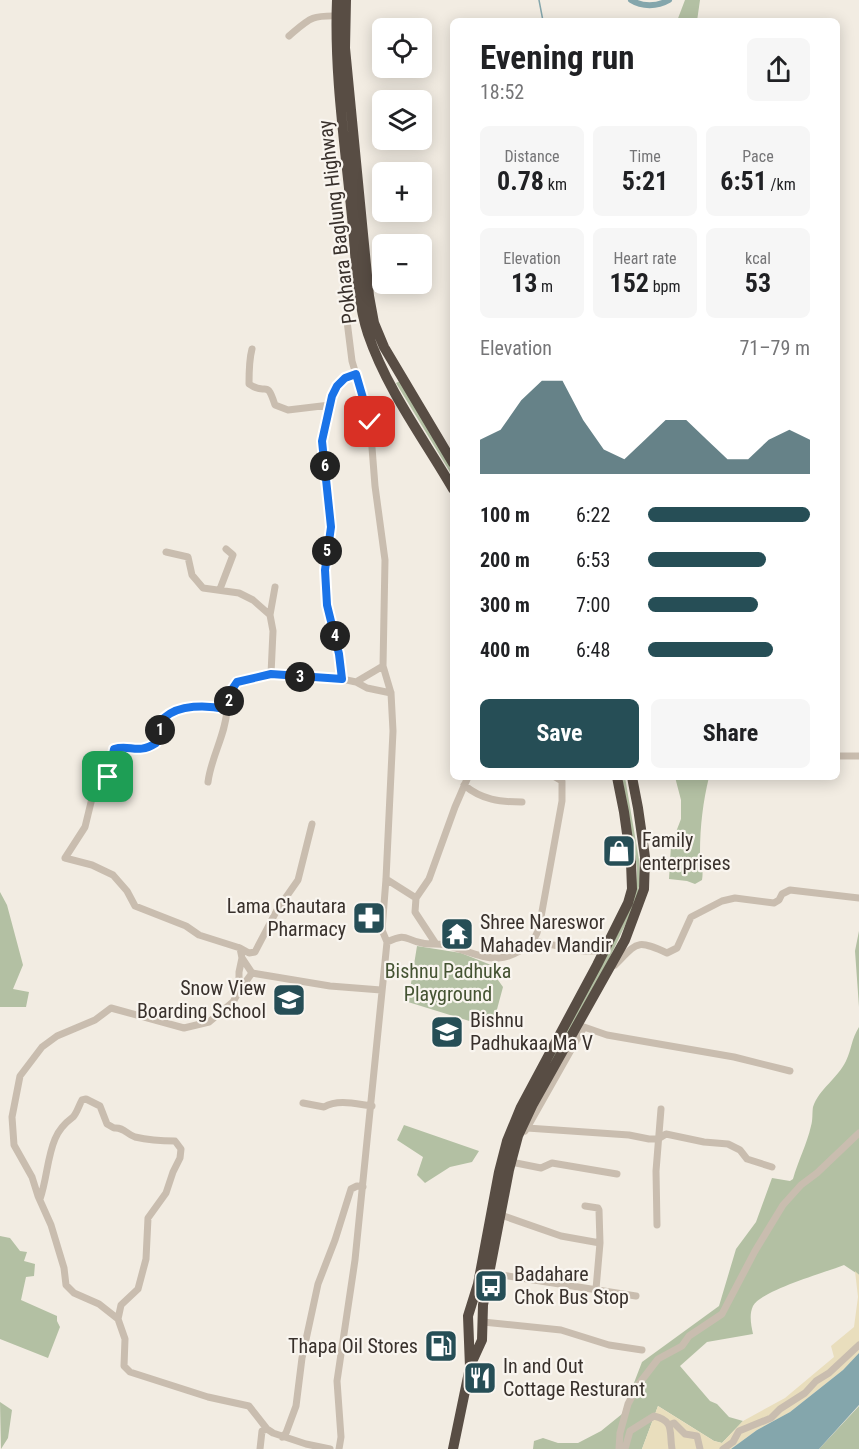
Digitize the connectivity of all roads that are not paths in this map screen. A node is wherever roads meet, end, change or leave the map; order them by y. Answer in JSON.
{"nodes":[{"id":1,"x":337,"y":0,"type":"edge"},
{"id":2,"x":346,"y":0,"type":"edge"},
{"id":3,"x":341,"y":16,"type":"junction"},
{"id":4,"x":289,"y":36,"type":"dead end"},
{"id":5,"x":363,"y":280,"type":"junction"},
{"id":6,"x":252,"y":349,"type":"dead end"},
{"id":7,"x":356,"y":374,"type":"junction"},
{"id":8,"x":330,"y":405,"type":"junction"},
{"id":9,"x":450,"y":458,"type":"edge"},
{"id":10,"x":450,"y":484,"type":"edge"},
{"id":11,"x":226,"y":549,"type":"dead end"},
{"id":12,"x":166,"y":552,"type":"dead end"},
{"id":13,"x":275,"y":587,"type":"dead end"},
{"id":14,"x":220,"y":589,"type":"junction"},
{"id":15,"x":270,"y":615,"type":"junction"},
{"id":16,"x":382,"y":666,"type":"junction"},
{"id":17,"x":271,"y":674,"type":"junction"},
{"id":18,"x":342,"y":679,"type":"junction"},
{"id":19,"x":356,"y":682,"type":"junction"},
{"id":20,"x":391,"y":693,"type":"junction"},
{"id":21,"x":226,"y":709,"type":"junction"},
{"id":22,"x":840,"y":756,"type":"edge"},
{"id":23,"x":859,"y":756,"type":"edge"},
{"id":24,"x":466,"y":780,"type":"edge"},
{"id":25,"x":560,"y":780,"type":"edge"},
{"id":26,"x":618,"y":780,"type":"edge"},
{"id":27,"x":633,"y":780,"type":"edge"},
{"id":28,"x":208,"y":782,"type":"dead end"},
{"id":29,"x":464,"y":785,"type":"junction"},
{"id":30,"x":522,"y":802,"type":"dead end"},
{"id":31,"x":312,"y":824,"type":"dead end"},
{"id":32,"x":386,"y":879,"type":"junction"},
{"id":33,"x":416,"y":898,"type":"junction"},
{"id":34,"x":859,"y":898,"type":"edge"},
{"id":35,"x":532,"y":940,"type":"junction"},
{"id":36,"x":387,"y":942,"type":"junction"},
{"id":37,"x":436,"y":944,"type":"junction"},
{"id":38,"x":240,"y":948,"type":"junction"},
{"id":39,"x":604,"y":951,"type":"junction"},
{"id":40,"x":242,"y":958,"type":"junction"},
{"id":41,"x":252,"y":973,"type":"junction"},
{"id":42,"x":603,"y":978,"type":"junction"},
{"id":43,"x":381,"y":990,"type":"junction"},
{"id":44,"x":239,"y":991,"type":"junction"},
{"id":45,"x":790,"y":1071,"type":"dead end"},
{"id":46,"x":303,"y":1103,"type":"dead end"},
{"id":47,"x":372,"y":1106,"type":"junction"},
{"id":48,"x":661,"y":1108,"type":"dead end"},
{"id":49,"x":527,"y":1128,"type":"junction"},
{"id":50,"x":859,"y":1133,"type":"edge"},
{"id":51,"x":518,"y":1136,"type":"junction"},
{"id":52,"x":658,"y":1138,"type":"junction"},
{"id":53,"x":511,"y":1162,"type":"junction"},
{"id":54,"x":772,"y":1167,"type":"dead end"},
{"id":55,"x":617,"y":1174,"type":"dead end"},
{"id":56,"x":363,"y":1187,"type":"junction"},
{"id":57,"x":40,"y":1199,"type":"junction"},
{"id":58,"x":585,"y":1206,"type":"dead end"},
{"id":59,"x":501,"y":1215,"type":"junction"},
{"id":60,"x":657,"y":1225,"type":"dead end"},
{"id":61,"x":600,"y":1243,"type":"junction"},
{"id":62,"x":489,"y":1273,"type":"junction"},
{"id":63,"x":596,"y":1289,"type":"junction"},
{"id":64,"x":636,"y":1296,"type":"dead end"},
{"id":65,"x":118,"y":1319,"type":"junction"},
{"id":66,"x":483,"y":1322,"type":"junction"},
{"id":67,"x":859,"y":1345,"type":"edge"},
{"id":68,"x":642,"y":1350,"type":"dead end"},
{"id":69,"x":470,"y":1367,"type":"junction"},
{"id":70,"x":669,"y":1425,"type":"junction"},
{"id":71,"x":267,"y":1429,"type":"junction"},
{"id":72,"x":282,"y":1437,"type":"junction"},
{"id":73,"x":260,"y":1449,"type":"edge"},
{"id":74,"x":330,"y":1449,"type":"edge"},
{"id":75,"x":339,"y":1449,"type":"edge"},
{"id":76,"x":453,"y":1449,"type":"edge"},
{"id":77,"x":619,"y":1449,"type":"edge"},
{"id":78,"x":625,"y":1449,"type":"edge"},
{"id":79,"x":672,"y":1449,"type":"edge"},
{"id":80,"x":700,"y":1449,"type":"edge"},
{"id":81,"x":723,"y":1449,"type":"edge"}],
"edges":[{"from":1,"to":3,"type":"highway","name":"Pokhara Baglung Highway"},
{"from":2,"to":3,"type":"highway","name":"Pokhara Baglung Highway"},
{"from":3,"to":4,"type":"street"},
{"from":3,"to":5,"type":"highway","name":"Pokhara Baglung Highway"},
{"from":5,"to":7,"type":"street"},
{"from":5,"to":9,"type":"highway","name":"Pokhara Baglung Highway"},
{"from":5,"to":10,"type":"highway","name":"Pokhara Baglung Highway"},
{"from":6,"to":8,"type":"street"},
{"from":7,"to":8,"type":"street"},
{"from":7,"to":16,"type":"street"},
{"from":8,"to":18,"type":"street"},
{"from":11,"to":14,"type":"street"},
{"from":12,"to":14,"type":"street"},
{"from":13,"to":15,"type":"street"},
{"from":14,"to":15,"type":"street"},
{"from":15,"to":17,"type":"street"},
{"from":16,"to":19,"type":"street"},
{"from":16,"to":20,"type":"street"},
{"from":17,"to":18,"type":"street"},
{"from":17,"to":21,"type":"street"},
{"from":18,"to":19,"type":"street"},
{"from":19,"to":20,"type":"street"},
{"from":20,"to":32,"type":"street"},
{"from":21,"to":28,"type":"street"},
{"from":21,"to":38,"type":"street"},
{"from":22,"to":23,"type":"street"},
{"from":24,"to":29,"type":"street"},
{"from":25,"to":35,"type":"street"},
{"from":26,"to":39,"type":"highway"},
{"from":27,"to":42,"type":"highway"},
{"from":29,"to":30,"type":"street"},
{"from":29,"to":33,"type":"street"},
{"from":31,"to":38,"type":"street"},
{"from":32,"to":33,"type":"street"},
{"from":32,"to":36,"type":"street"},
{"from":33,"to":37,"type":"street"},
{"from":34,"to":42,"type":"street"},
{"from":35,"to":37,"type":"street"},
{"from":35,"to":39,"type":"street"},
{"from":36,"to":37,"type":"street"},
{"from":36,"to":43,"type":"street"},
{"from":38,"to":40,"type":"street"},
{"from":39,"to":69,"type":"highway"},
{"from":40,"to":41,"type":"street"},
{"from":40,"to":44,"type":"street"},
{"from":41,"to":43,"type":"street"},
{"from":41,"to":44,"type":"street"},
{"from":42,"to":51,"type":"highway"},
{"from":43,"to":47,"type":"street"},
{"from":44,"to":57,"type":"street"},
{"from":45,"to":49,"type":"street"},
{"from":46,"to":47,"type":"street"},
{"from":47,"to":56,"type":"street"},
{"from":48,"to":52,"type":"street"},
{"from":49,"to":51,"type":"street"},
{"from":49,"to":52,"type":"street"},
{"from":50,"to":77,"type":"street"},
{"from":51,"to":53,"type":"highway"},
{"from":52,"to":54,"type":"street"},
{"from":52,"to":60,"type":"street"},
{"from":53,"to":55,"type":"street"},
{"from":53,"to":59,"type":"highway"},
{"from":56,"to":72,"type":"street"},
{"from":56,"to":75,"type":"street"},
{"from":57,"to":65,"type":"street"},
{"from":57,"to":65,"type":"street"},
{"from":58,"to":61,"type":"street"},
{"from":59,"to":61,"type":"street"},
{"from":59,"to":62,"type":"highway"},
{"from":61,"to":63,"type":"street"},
{"from":62,"to":63,"type":"street"},
{"from":62,"to":66,"type":"highway"},
{"from":63,"to":64,"type":"street"},
{"from":65,"to":71,"type":"street"},
{"from":66,"to":68,"type":"street"},
{"from":66,"to":69,"type":"highway"},
{"from":67,"to":81,"type":"street"},
{"from":69,"to":76,"type":"highway"},
{"from":70,"to":78,"type":"street"},
{"from":70,"to":79,"type":"street"},
{"from":70,"to":80,"type":"street"},
{"from":71,"to":72,"type":"street"},
{"from":71,"to":73,"type":"street"},
{"from":72,"to":74,"type":"street"}]}
